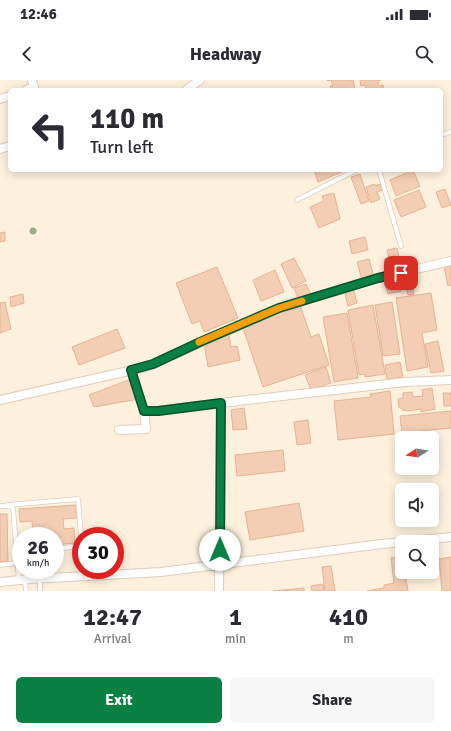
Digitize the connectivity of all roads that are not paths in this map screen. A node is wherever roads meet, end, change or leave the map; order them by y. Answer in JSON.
{"nodes":[{"id":1,"x":32,"y":80,"type":"edge"},
{"id":2,"x":200,"y":80,"type":"edge"},
{"id":3,"x":31,"y":88,"type":"edge"},
{"id":4,"x":189,"y":88,"type":"edge"},
{"id":5,"x":350,"y":172,"type":"edge"},
{"id":6,"x":380,"y":172,"type":"edge"},
{"id":7,"x":297,"y":200,"type":"dead end"},
{"id":8,"x":401,"y":246,"type":"dead end"},
{"id":9,"x":451,"y":261,"type":"edge"},
{"id":10,"x":131,"y":370,"type":"junction"},
{"id":11,"x":451,"y":380,"type":"edge"},
{"id":12,"x":0,"y":400,"type":"edge"},
{"id":13,"x":221,"y":403,"type":"junction"},
{"id":14,"x":144,"y":411,"type":"junction"},
{"id":15,"x":119,"y":430,"type":"dead end"},
{"id":16,"x":8,"y":505,"type":"junction"},
{"id":17,"x":0,"y":506,"type":"edge"},
{"id":18,"x":15,"y":527,"type":"edge"},
{"id":19,"x":80,"y":527,"type":"edge"},
{"id":20,"x":451,"y":537,"type":"edge"},
{"id":21,"x":12,"y":563,"type":"edge"},
{"id":22,"x":220,"y":564,"type":"junction"},
{"id":23,"x":0,"y":565,"type":"edge"},
{"id":24,"x":64,"y":578,"type":"edge"},
{"id":25,"x":40,"y":579,"type":"joint"},
{"id":26,"x":22,"y":580,"type":"junction"},
{"id":27,"x":0,"y":582,"type":"edge"},
{"id":28,"x":26,"y":591,"type":"edge"},
{"id":29,"x":40,"y":591,"type":"edge"},
{"id":30,"x":219,"y":591,"type":"edge"}],
"edges":[{"from":1,"to":3,"type":"street"},
{"from":2,"to":4,"type":"street"},
{"from":5,"to":7,"type":"lane"},
{"from":6,"to":8,"type":"lane"},
{"from":9,"to":10,"type":"street"},
{"from":10,"to":12,"type":"street"},
{"from":10,"to":14,"type":"street"},
{"from":11,"to":13,"type":"street"},
{"from":13,"to":14,"type":"street"},
{"from":13,"to":22,"type":"street"},
{"from":14,"to":15,"type":"street"},
{"from":16,"to":17,"type":"lane"},
{"from":16,"to":18,"type":"lane"},
{"from":16,"to":19,"type":"lane"},
{"from":20,"to":22,"type":"street"},
{"from":21,"to":23,"type":"lane"},
{"from":22,"to":24,"type":"street"},
{"from":22,"to":30,"type":"street"},
{"from":25,"to":26,"type":"street"},
{"from":25,"to":29,"type":"lane"},
{"from":26,"to":27,"type":"street"},
{"from":26,"to":28,"type":"lane"}]}
